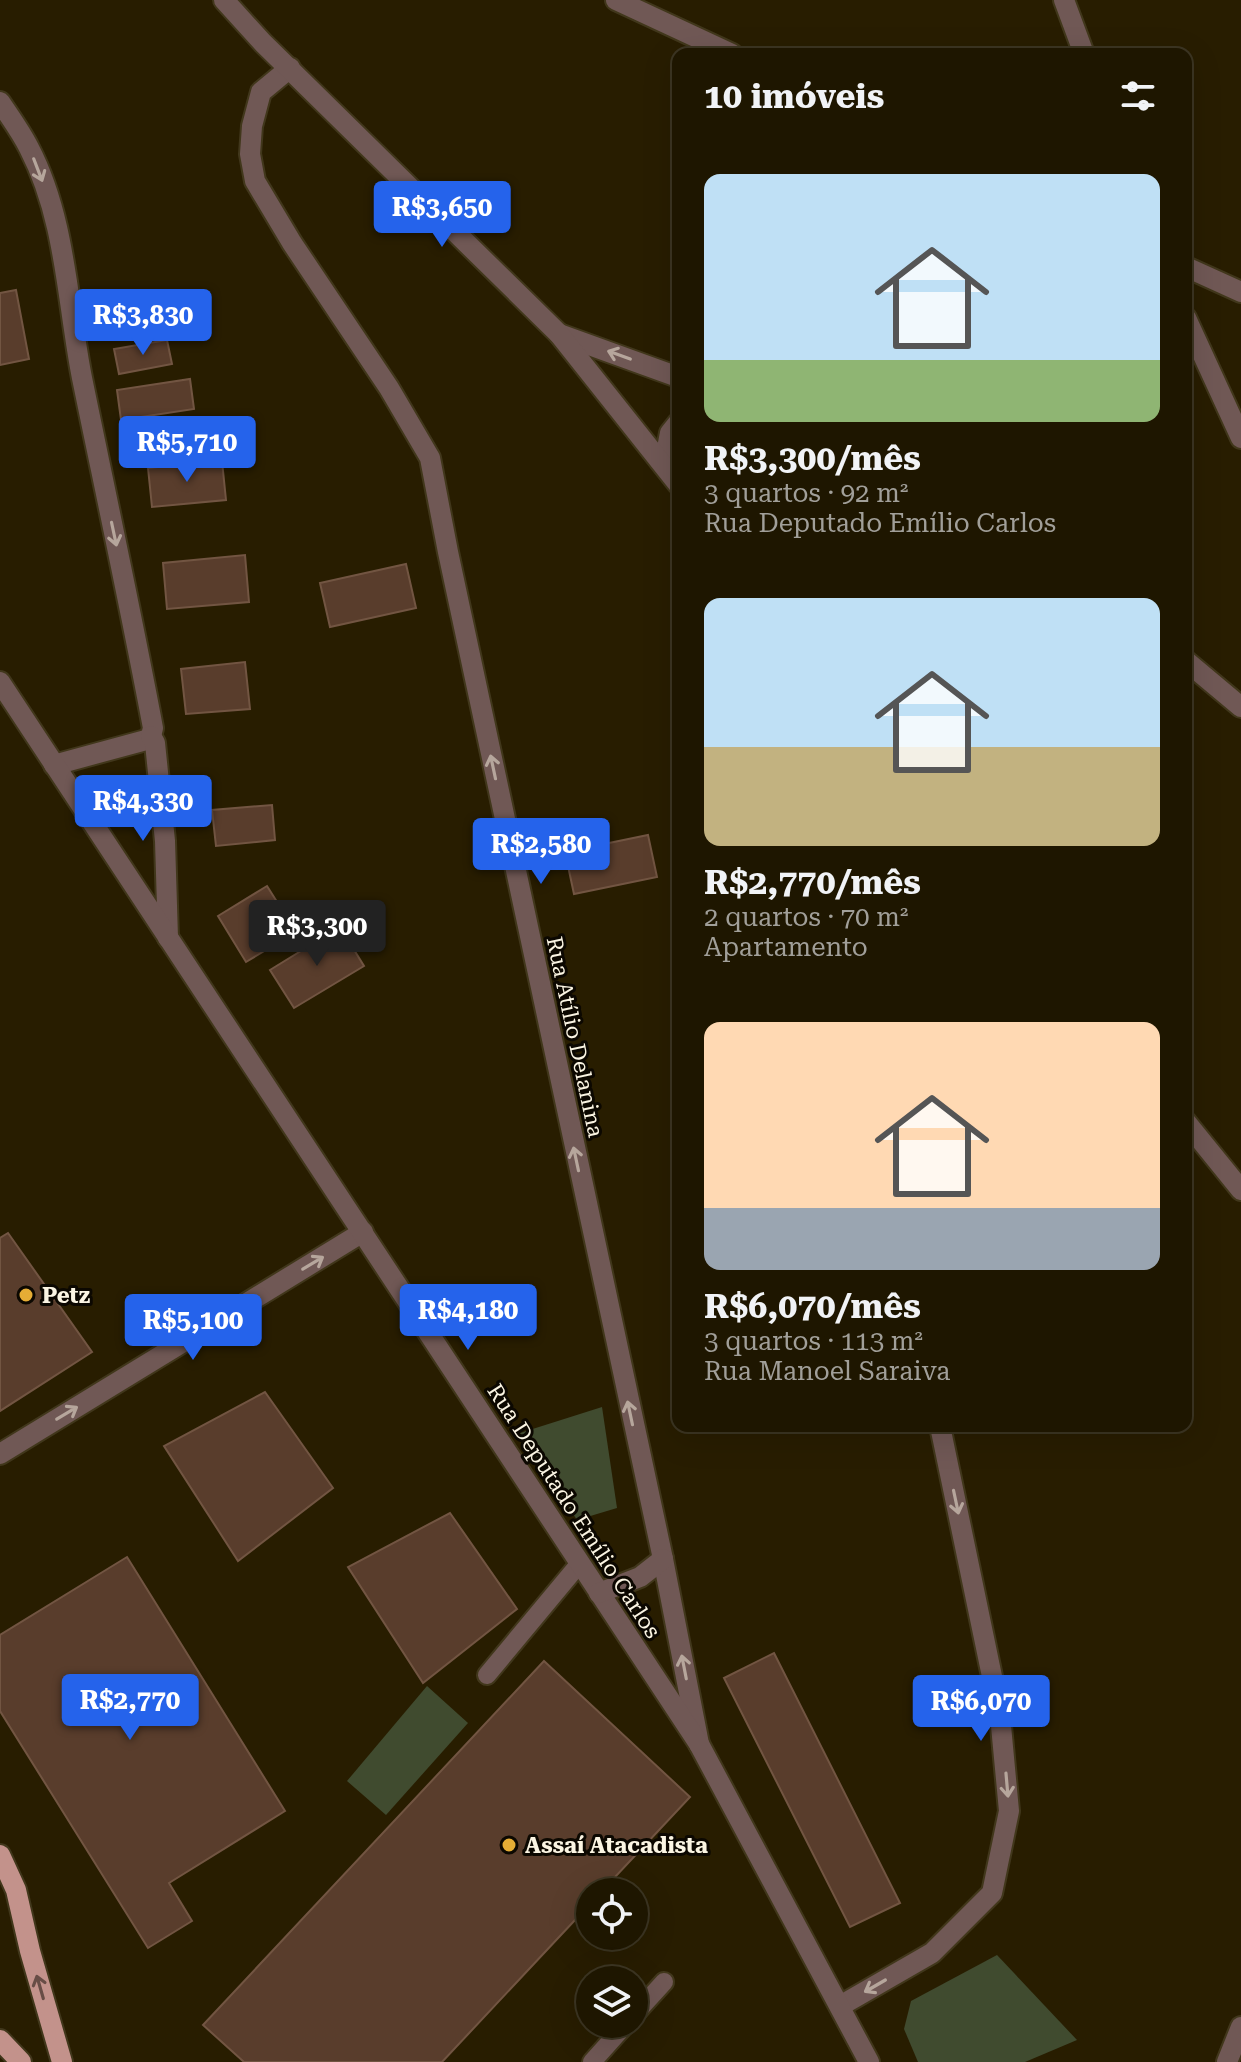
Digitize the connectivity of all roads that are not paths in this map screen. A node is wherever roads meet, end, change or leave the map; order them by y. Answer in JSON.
{"nodes":[{"id":1,"x":224,"y":0,"type":"edge"},
{"id":2,"x":616,"y":0,"type":"edge"},
{"id":3,"x":1064,"y":0,"type":"edge"},
{"id":4,"x":719,"y":48,"type":"edge"},
{"id":5,"x":1082,"y":48,"type":"edge"},
{"id":6,"x":290,"y":68,"type":"junction"},
{"id":7,"x":0,"y":102,"type":"edge"},
{"id":8,"x":1192,"y":270,"type":"edge"},
{"id":9,"x":1241,"y":292,"type":"edge"},
{"id":10,"x":1192,"y":331,"type":"edge"},
{"id":11,"x":559,"y":334,"type":"junction"},
{"id":12,"x":672,"y":375,"type":"edge"},
{"id":13,"x":672,"y":430,"type":"edge"},
{"id":14,"x":1241,"y":438,"type":"edge"},
{"id":15,"x":664,"y":464,"type":"junction"},
{"id":16,"x":672,"y":475,"type":"edge"},
{"id":17,"x":1192,"y":666,"type":"edge"},
{"id":18,"x":0,"y":682,"type":"edge"},
{"id":19,"x":1241,"y":707,"type":"edge"},
{"id":20,"x":151,"y":736,"type":"junction"},
{"id":21,"x":54,"y":765,"type":"junction"},
{"id":22,"x":168,"y":938,"type":"junction"},
{"id":23,"x":1192,"y":1129,"type":"edge"},
{"id":24,"x":1207,"y":1147,"type":"junction"},
{"id":25,"x":1241,"y":1162,"type":"edge"},
{"id":26,"x":1241,"y":1190,"type":"edge"},
{"id":27,"x":363,"y":1232,"type":"junction"},
{"id":28,"x":941,"y":1432,"type":"edge"},
{"id":29,"x":0,"y":1454,"type":"edge"},
{"id":30,"x":663,"y":1559,"type":"junction"},
{"id":31,"x":580,"y":1563,"type":"junction"},
{"id":32,"x":599,"y":1593,"type":"junction"},
{"id":33,"x":487,"y":1675,"type":"dead end"},
{"id":34,"x":699,"y":1744,"type":"junction"},
{"id":35,"x":0,"y":1855,"type":"edge"},
{"id":36,"x":664,"y":1982,"type":"dead end"},
{"id":37,"x":648,"y":2000,"type":"edge"},
{"id":38,"x":840,"y":2006,"type":"junction"},
{"id":39,"x":1241,"y":2027,"type":"edge"},
{"id":40,"x":613,"y":2038,"type":"edge"},
{"id":41,"x":0,"y":2040,"type":"edge"},
{"id":42,"x":21,"y":2062,"type":"edge"},
{"id":43,"x":62,"y":2062,"type":"edge"},
{"id":44,"x":592,"y":2062,"type":"edge"},
{"id":45,"x":869,"y":2062,"type":"edge"},
{"id":46,"x":1227,"y":2062,"type":"edge"}],
"edges":[{"from":1,"to":6,"type":"street"},
{"from":2,"to":4,"type":"street"},
{"from":3,"to":5,"type":"street"},
{"from":6,"to":11,"type":"street"},
{"from":30,"to":6,"type":"street","name":"Rua Atílio Delanina","one_way":true},
{"from":7,"to":20,"type":"street","one_way":true},
{"from":8,"to":9,"type":"street"},
{"from":10,"to":14,"type":"street"},
{"from":12,"to":11,"type":"street","one_way":true},
{"from":11,"to":15,"type":"street"},
{"from":13,"to":15,"type":"street"},
{"from":15,"to":16,"type":"street"},
{"from":17,"to":19,"type":"street"},
{"from":18,"to":21,"type":"street","name":"Rua Deputado Emílio Carlos"},
{"from":20,"to":21,"type":"street"},
{"from":20,"to":22,"type":"street"},
{"from":21,"to":22,"type":"street","name":"Rua Deputado Emílio Carlos"},
{"from":22,"to":27,"type":"street","name":"Rua Deputado Emílio Carlos"},
{"from":23,"to":24,"type":"street"},
{"from":24,"to":25,"type":"street"},
{"from":24,"to":26,"type":"street"},
{"from":29,"to":27,"type":"street","one_way":true},
{"from":27,"to":31,"type":"street","name":"Rua Deputado Emílio Carlos"},
{"from":28,"to":38,"type":"street","one_way":true},
{"from":30,"to":32,"type":"street"},
{"from":34,"to":30,"type":"street","name":"Rua Atílio Delanina","one_way":true},
{"from":31,"to":32,"type":"street","name":"Rua Deputado Emílio Carlos"},
{"from":31,"to":33,"type":"lane"},
{"from":32,"to":34,"type":"street","name":"Rua Deputado Emílio Carlos"},
{"from":34,"to":38,"type":"street","name":"Rua Deputado Emílio Carlos"},
{"from":43,"to":35,"type":"main road","one_way":true},
{"from":36,"to":37,"type":"lane"},
{"from":38,"to":45,"type":"street","name":"Rua Deputado Emílio Carlos"},
{"from":39,"to":46,"type":"street"},
{"from":40,"to":44,"type":"lane"},
{"from":41,"to":42,"type":"main road"}]}
